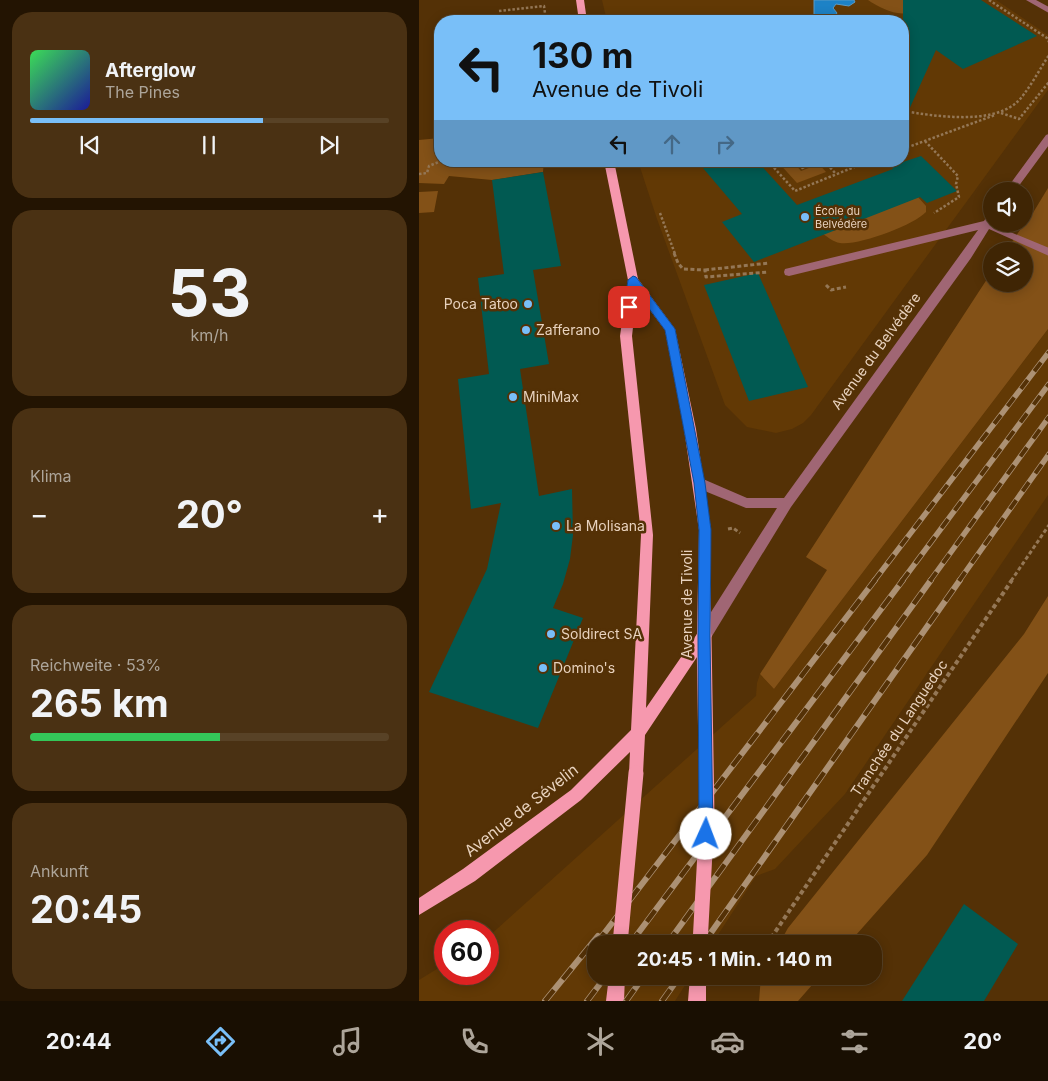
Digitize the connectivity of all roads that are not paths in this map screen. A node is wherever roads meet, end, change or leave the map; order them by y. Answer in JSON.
{"nodes":[{"id":1,"x":580,"y":0,"type":"edge"},
{"id":2,"x":1030,"y":0,"type":"edge"},
{"id":3,"x":1048,"y":11,"type":"edge"},
{"id":4,"x":582,"y":15,"type":"edge"},
{"id":5,"x":1048,"y":138,"type":"edge"},
{"id":6,"x":610,"y":167,"type":"edge"},
{"id":7,"x":1016,"y":182,"type":"edge"},
{"id":8,"x":983,"y":223,"type":"edge"},
{"id":9,"x":983,"y":230,"type":"edge"},
{"id":10,"x":1005,"y":232,"type":"edge"},
{"id":11,"x":1048,"y":253,"type":"edge"},
{"id":12,"x":789,"y":272,"type":"road end"},
{"id":13,"x":633,"y":280,"type":"junction"},
{"id":14,"x":699,"y":483,"type":"junction"},
{"id":15,"x":787,"y":503,"type":"junction"},
{"id":16,"x":704,"y":636,"type":"junction"},
{"id":17,"x":639,"y":733,"type":"junction"},
{"id":18,"x":419,"y":907,"type":"edge"},
{"id":19,"x":621,"y":935,"type":"edge"},
{"id":20,"x":700,"y":935,"type":"edge"},
{"id":21,"x":616,"y":985,"type":"edge"},
{"id":22,"x":698,"y":985,"type":"edge"},
{"id":23,"x":615,"y":1001,"type":"edge"},
{"id":24,"x":697,"y":1001,"type":"edge"}],
"edges":[{"from":1,"to":4,"type":"main road"},
{"from":2,"to":3,"type":"street"},
{"from":5,"to":7,"type":"street"},
{"from":6,"to":13,"type":"main road","name":"Avenue de Tivoli"},
{"from":8,"to":12,"type":"street"},
{"from":9,"to":15,"type":"street","name":"Avenue du Belvédère"},
{"from":10,"to":11,"type":"street"},
{"from":13,"to":14,"type":"main road","name":"Avenue de Tivoli"},
{"from":13,"to":17,"type":"main road","name":"Avenue de Tivoli"},
{"from":14,"to":15,"type":"street"},
{"from":14,"to":16,"type":"main road","name":"Avenue de Tivoli"},
{"from":15,"to":16,"type":"street","name":"Avenue du Belvédère"},
{"from":16,"to":17,"type":"main road","name":"Avenue du Belvédère"},
{"from":16,"to":20,"type":"main road","name":"Avenue de Tivoli","bridge":true},
{"from":17,"to":18,"type":"main road","name":"Avenue de Sévelin"},
{"from":17,"to":19,"type":"main road","name":"Avenue de Tivoli","bridge":true},
{"from":21,"to":23,"type":"main road"},
{"from":22,"to":24,"type":"main road"}]}
